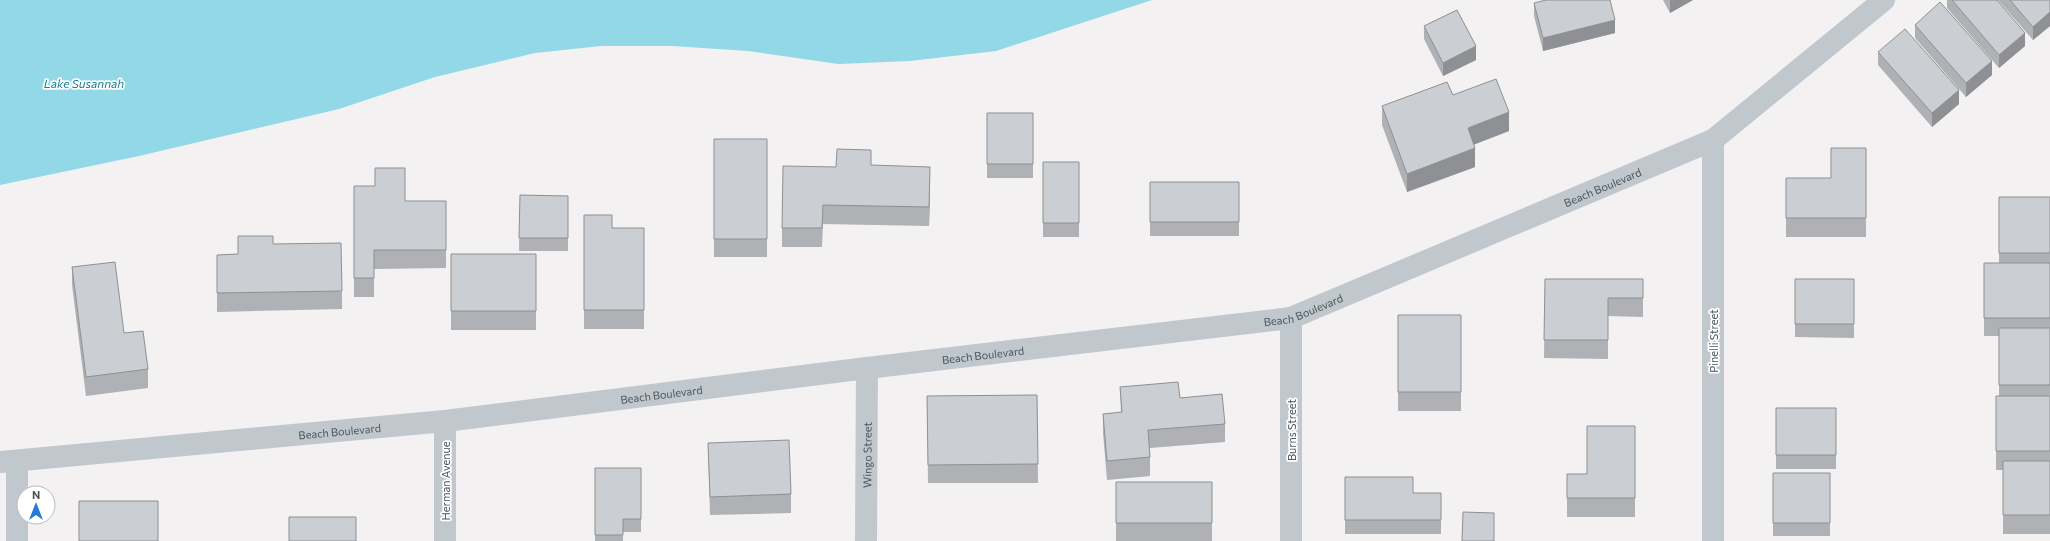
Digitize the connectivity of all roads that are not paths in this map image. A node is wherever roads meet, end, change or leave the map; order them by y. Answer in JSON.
{"nodes":[{"id":1,"x":1884,"y":0,"type":"edge"},
{"id":2,"x":1713,"y":140,"type":"junction"},
{"id":3,"x":1292,"y":318,"type":"junction"},
{"id":4,"x":867,"y":368,"type":"junction"},
{"id":5,"x":445,"y":421,"type":"junction"},
{"id":6,"x":9,"y":462,"type":"edge"},
{"id":7,"x":17,"y":541,"type":"edge"},
{"id":8,"x":445,"y":541,"type":"edge"},
{"id":9,"x":866,"y":541,"type":"edge"},
{"id":10,"x":1291,"y":541,"type":"edge"},
{"id":11,"x":1712,"y":541,"type":"edge"}],
"edges":[{"from":1,"to":2,"type":"street","name":"Beach Boulevard"},
{"from":2,"to":3,"type":"street","name":"Beach Boulevard"},
{"from":2,"to":11,"type":"street","name":"Pinelli Street"},
{"from":3,"to":4,"type":"street","name":"Beach Boulevard"},
{"from":3,"to":10,"type":"street","name":"Burns Street"},
{"from":4,"to":5,"type":"street","name":"Beach Boulevard"},
{"from":4,"to":9,"type":"street","name":"Wingo Street"},
{"from":5,"to":6,"type":"street","name":"Beach Boulevard"},
{"from":5,"to":8,"type":"street","name":"Herman Avenue"},
{"from":6,"to":7,"type":"street"}]}
